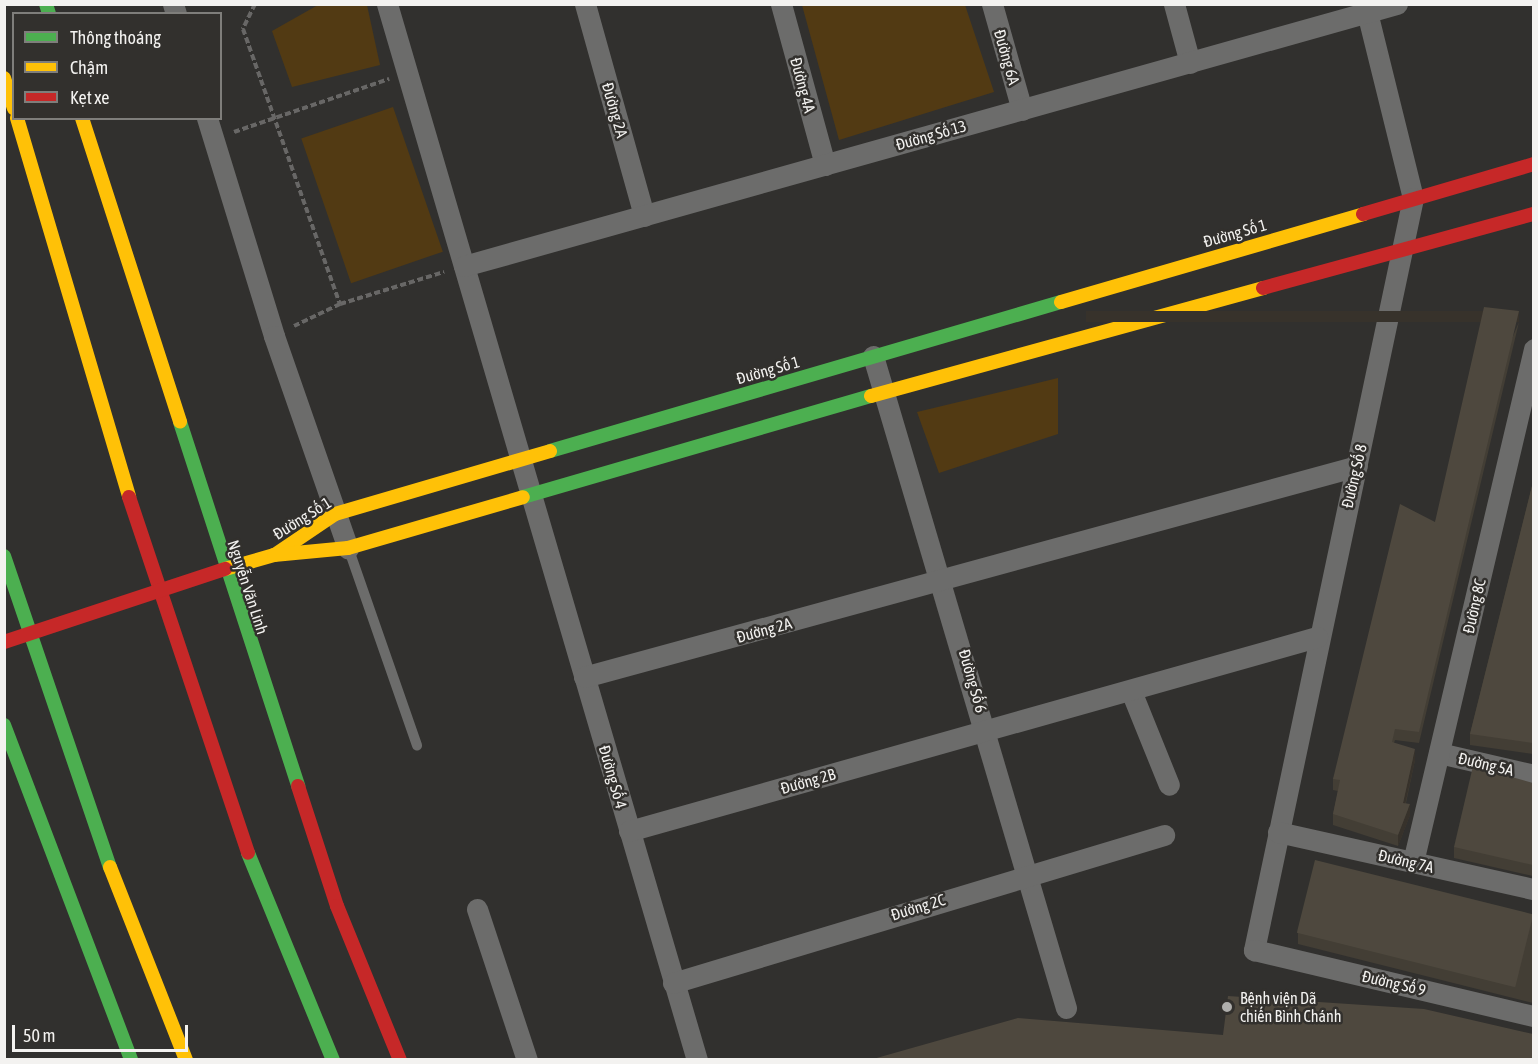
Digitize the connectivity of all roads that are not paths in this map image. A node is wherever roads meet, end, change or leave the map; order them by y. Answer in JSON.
{"nodes":[{"id":1,"x":387,"y":4,"type":"edge"},
{"id":2,"x":585,"y":4,"type":"edge"},
{"id":3,"x":781,"y":4,"type":"edge"},
{"id":4,"x":992,"y":4,"type":"edge"},
{"id":5,"x":1174,"y":4,"type":"edge"},
{"id":6,"x":1397,"y":4,"type":"edge"},
{"id":7,"x":1366,"y":9,"type":"edge"},
{"id":8,"x":1190,"y":63,"type":"junction"},
{"id":9,"x":4,"y":78,"type":"edge"},
{"id":10,"x":12,"y":102,"type":"edge"},
{"id":11,"x":1022,"y":110,"type":"junction"},
{"id":12,"x":17,"y":120,"type":"edge"},
{"id":13,"x":83,"y":120,"type":"edge"},
{"id":14,"x":208,"y":120,"type":"edge"},
{"id":15,"x":1533,"y":164,"type":"edge"},
{"id":16,"x":825,"y":165,"type":"junction"},
{"id":17,"x":1413,"y":198,"type":"junction"},
{"id":18,"x":1533,"y":214,"type":"edge"},
{"id":19,"x":644,"y":216,"type":"junction"},
{"id":20,"x":1405,"y":250,"type":"junction"},
{"id":21,"x":464,"y":266,"type":"junction"},
{"id":22,"x":1533,"y":349,"type":"edge"},
{"id":23,"x":873,"y":356,"type":"junction"},
{"id":24,"x":883,"y":393,"type":"junction"},
{"id":25,"x":1527,"y":404,"type":"edge"},
{"id":26,"x":520,"y":459,"type":"junction"},
{"id":27,"x":1357,"y":466,"type":"junction"},
{"id":28,"x":530,"y":495,"type":"junction"},
{"id":29,"x":335,"y":514,"type":"junction"},
{"id":30,"x":348,"y":548,"type":"junction"},
{"id":31,"x":274,"y":555,"type":"junction"},
{"id":32,"x":4,"y":556,"type":"edge"},
{"id":33,"x":225,"y":569,"type":"junction"},
{"id":34,"x":944,"y":582,"type":"junction"},
{"id":35,"x":156,"y":589,"type":"junction"},
{"id":36,"x":30,"y":632,"type":"junction"},
{"id":37,"x":1317,"y":638,"type":"junction"},
{"id":38,"x":4,"y":642,"type":"edge"},
{"id":39,"x":584,"y":677,"type":"junction"},
{"id":40,"x":1131,"y":691,"type":"junction"},
{"id":41,"x":987,"y":731,"type":"junction"},
{"id":42,"x":6,"y":736,"type":"edge"},
{"id":43,"x":417,"y":745,"type":"dead end"},
{"id":44,"x":1439,"y":753,"type":"junction"},
{"id":45,"x":1533,"y":776,"type":"edge"},
{"id":46,"x":1169,"y":785,"type":"dead end"},
{"id":47,"x":629,"y":831,"type":"junction"},
{"id":48,"x":1278,"y":832,"type":"junction"},
{"id":49,"x":1164,"y":835,"type":"dead end"},
{"id":50,"x":1413,"y":862,"type":"junction"},
{"id":51,"x":1027,"y":873,"type":"junction"},
{"id":52,"x":1533,"y":890,"type":"edge"},
{"id":53,"x":477,"y":909,"type":"dead end"},
{"id":54,"x":1254,"y":950,"type":"joint"},
{"id":55,"x":673,"y":983,"type":"junction"},
{"id":56,"x":1066,"y":1008,"type":"dead end"},
{"id":57,"x":1533,"y":1016,"type":"edge"},
{"id":58,"x":131,"y":1059,"type":"edge"},
{"id":59,"x":186,"y":1059,"type":"edge"},
{"id":60,"x":333,"y":1059,"type":"edge"},
{"id":61,"x":400,"y":1059,"type":"edge"},
{"id":62,"x":527,"y":1059,"type":"edge"},
{"id":63,"x":697,"y":1059,"type":"edge"}],
"edges":[{"from":1,"to":21,"type":"street","name":"Đường Số 4"},
{"from":2,"to":19,"type":"street","name":"Đường 2A"},
{"from":3,"to":16,"type":"street","name":"Đường 4A"},
{"from":4,"to":11,"type":"street","name":"Đường 6A"},
{"from":5,"to":8,"type":"street"},
{"from":6,"to":7,"type":"street","name":"Đường Số 13"},
{"from":7,"to":8,"type":"street","name":"Đường Số 13"},
{"from":7,"to":17,"type":"street","name":"Đường Số 8"},
{"from":8,"to":11,"type":"street","name":"Đường Số 13"},
{"from":9,"to":10,"type":"main road"},
{"from":11,"to":16,"type":"street","name":"Đường Số 13"},
{"from":12,"to":35,"type":"main road"},
{"from":13,"to":33,"type":"main road","name":"Nguyễn Văn Linh"},
{"from":14,"to":29,"type":"street"},
{"from":15,"to":17,"type":"main road","name":"Đường Số 1"},
{"from":16,"to":19,"type":"street","name":"Đường Số 13"},
{"from":17,"to":20,"type":"street","name":"Đường Số 8"},
{"from":17,"to":23,"type":"main road","name":"Đường Số 1"},
{"from":18,"to":20,"type":"main road","name":"Đường Số 1"},
{"from":19,"to":21,"type":"street","name":"Đường Số 13"},
{"from":20,"to":24,"type":"main road","name":"Đường Số 1"},
{"from":20,"to":27,"type":"street","name":"Đường Số 8"},
{"from":21,"to":26,"type":"street","name":"Đường Số 4"},
{"from":22,"to":25,"type":"street","name":"Đường 8C"},
{"from":23,"to":24,"type":"street","name":"Đường Số 6"},
{"from":23,"to":26,"type":"main road","name":"Đường Số 1"},
{"from":24,"to":28,"type":"main road","name":"Đường Số 1"},
{"from":24,"to":34,"type":"street","name":"Đường Số 6"},
{"from":25,"to":44,"type":"street","name":"Đường 8C"},
{"from":26,"to":28,"type":"street","name":"Đường Số 4"},
{"from":26,"to":29,"type":"main road","name":"Đường Số 1"},
{"from":27,"to":34,"type":"street","name":"Đường 2A"},
{"from":27,"to":37,"type":"street","name":"Đường Số 8"},
{"from":28,"to":30,"type":"main road","name":"Đường Số 1"},
{"from":28,"to":39,"type":"street","name":"Đường Số 4"},
{"from":29,"to":30,"type":"street"},
{"from":29,"to":31,"type":"main road","name":"Đường Số 1"},
{"from":30,"to":31,"type":"main road","name":"Đường Số 1"},
{"from":30,"to":43,"type":"lane"},
{"from":31,"to":33,"type":"main road","name":"Đường Số 1"},
{"from":32,"to":36,"type":"main road"},
{"from":33,"to":35,"type":"main road","name":"Đường Số 1"},
{"from":33,"to":61,"type":"main road","name":"Nguyễn Văn Linh"},
{"from":34,"to":39,"type":"street","name":"Đường 2A"},
{"from":34,"to":41,"type":"street","name":"Đường Số 6"},
{"from":35,"to":36,"type":"main road","name":"Đường Số 1"},
{"from":35,"to":60,"type":"main road"},
{"from":36,"to":38,"type":"main road","name":"Đường Số 1"},
{"from":36,"to":59,"type":"main road"},
{"from":37,"to":40,"type":"street","name":"Đường 2B"},
{"from":37,"to":48,"type":"street","name":"Đường Số 8"},
{"from":39,"to":47,"type":"street","name":"Đường Số 4"},
{"from":40,"to":41,"type":"street","name":"Đường 2B"},
{"from":40,"to":46,"type":"street"},
{"from":41,"to":47,"type":"street","name":"Đường 2B"},
{"from":41,"to":51,"type":"street","name":"Đường Số 6"},
{"from":42,"to":58,"type":"main road"},
{"from":44,"to":45,"type":"street","name":"Đường 5A"},
{"from":44,"to":50,"type":"street","name":"Đường 8C"},
{"from":47,"to":55,"type":"street","name":"Đường Số 4"},
{"from":48,"to":50,"type":"street","name":"Đường 7A"},
{"from":48,"to":54,"type":"street","name":"Đường Số 8"},
{"from":49,"to":51,"type":"street","name":"Đường 2C"},
{"from":50,"to":52,"type":"street","name":"Đường 7A"},
{"from":51,"to":55,"type":"street","name":"Đường 2C"},
{"from":51,"to":56,"type":"street","name":"Đường Số 6"},
{"from":53,"to":62,"type":"street"},
{"from":54,"to":57,"type":"street","name":"Đường Số 9"},
{"from":55,"to":63,"type":"street","name":"Đường Số 4"}]}
